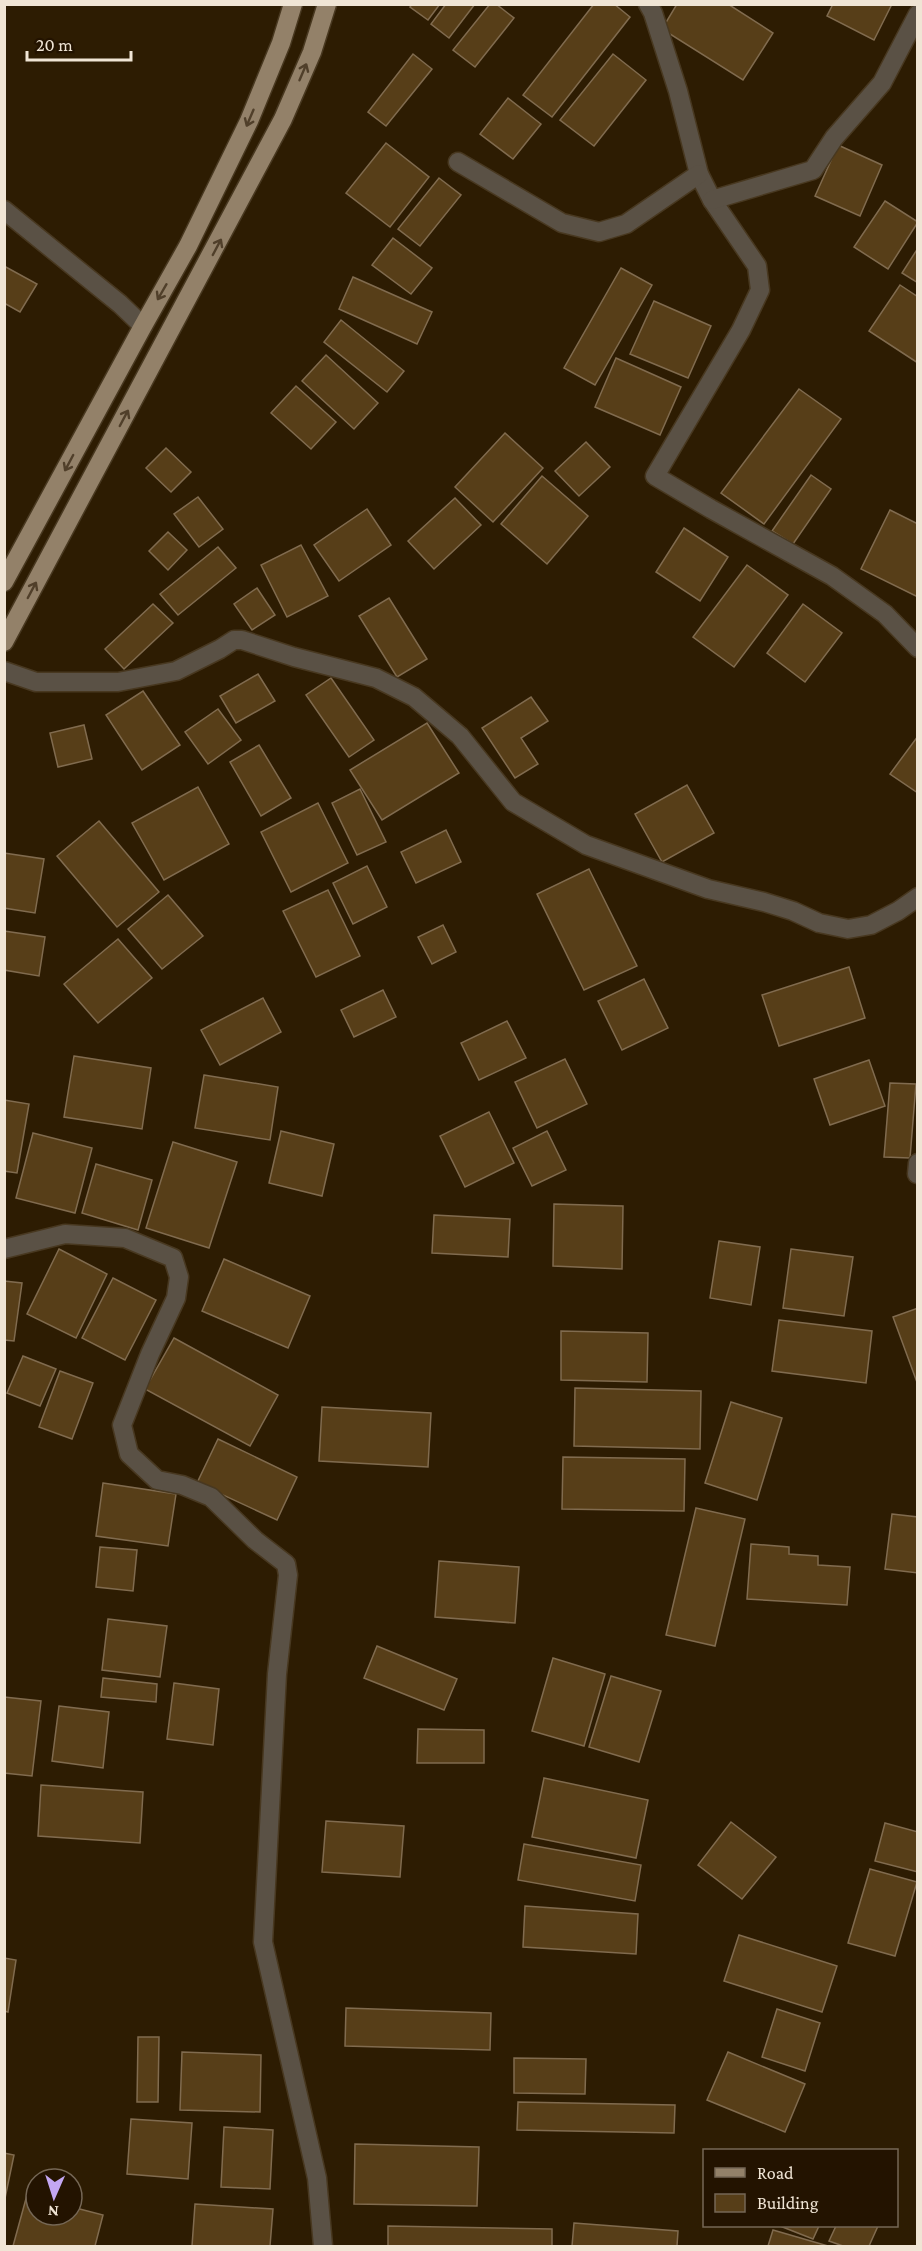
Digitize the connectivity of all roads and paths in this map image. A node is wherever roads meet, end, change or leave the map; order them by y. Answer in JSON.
{"nodes":[{"id":1,"x":293,"y":4,"type":"edge"},
{"id":2,"x":327,"y":4,"type":"edge"},
{"id":3,"x":648,"y":4,"type":"edge"},
{"id":4,"x":918,"y":14,"type":"edge"},
{"id":5,"x":458,"y":162,"type":"dead end"},
{"id":6,"x":699,"y":174,"type":"junction"},
{"id":7,"x":712,"y":200,"type":"junction"},
{"id":8,"x":4,"y":210,"type":"edge"},
{"id":9,"x":143,"y":326,"type":"junction"},
{"id":10,"x":4,"y":582,"type":"edge"},
{"id":11,"x":4,"y":642,"type":"edge"},
{"id":12,"x":918,"y":648,"type":"edge"},
{"id":13,"x":4,"y":671,"type":"edge"},
{"id":14,"x":918,"y":897,"type":"edge"},
{"id":15,"x":918,"y":1163,"type":"edge"},
{"id":16,"x":917,"y":1174,"type":"edge"},
{"id":17,"x":4,"y":1249,"type":"edge"},
{"id":18,"x":322,"y":2247,"type":"edge"}],
"edges":[{"from":1,"to":9,"type":"main road","one_way":true},
{"from":11,"to":2,"type":"main road","one_way":true},
{"from":3,"to":6,"type":"street"},
{"from":4,"to":7,"type":"street"},
{"from":5,"to":6,"type":"street"},
{"from":6,"to":7,"type":"street"},
{"from":7,"to":12,"type":"street"},
{"from":8,"to":9,"type":"street"},
{"from":9,"to":10,"type":"main road","one_way":true},
{"from":13,"to":14,"type":"street"},
{"from":15,"to":16,"type":"street"},
{"from":17,"to":18,"type":"street"}]}
